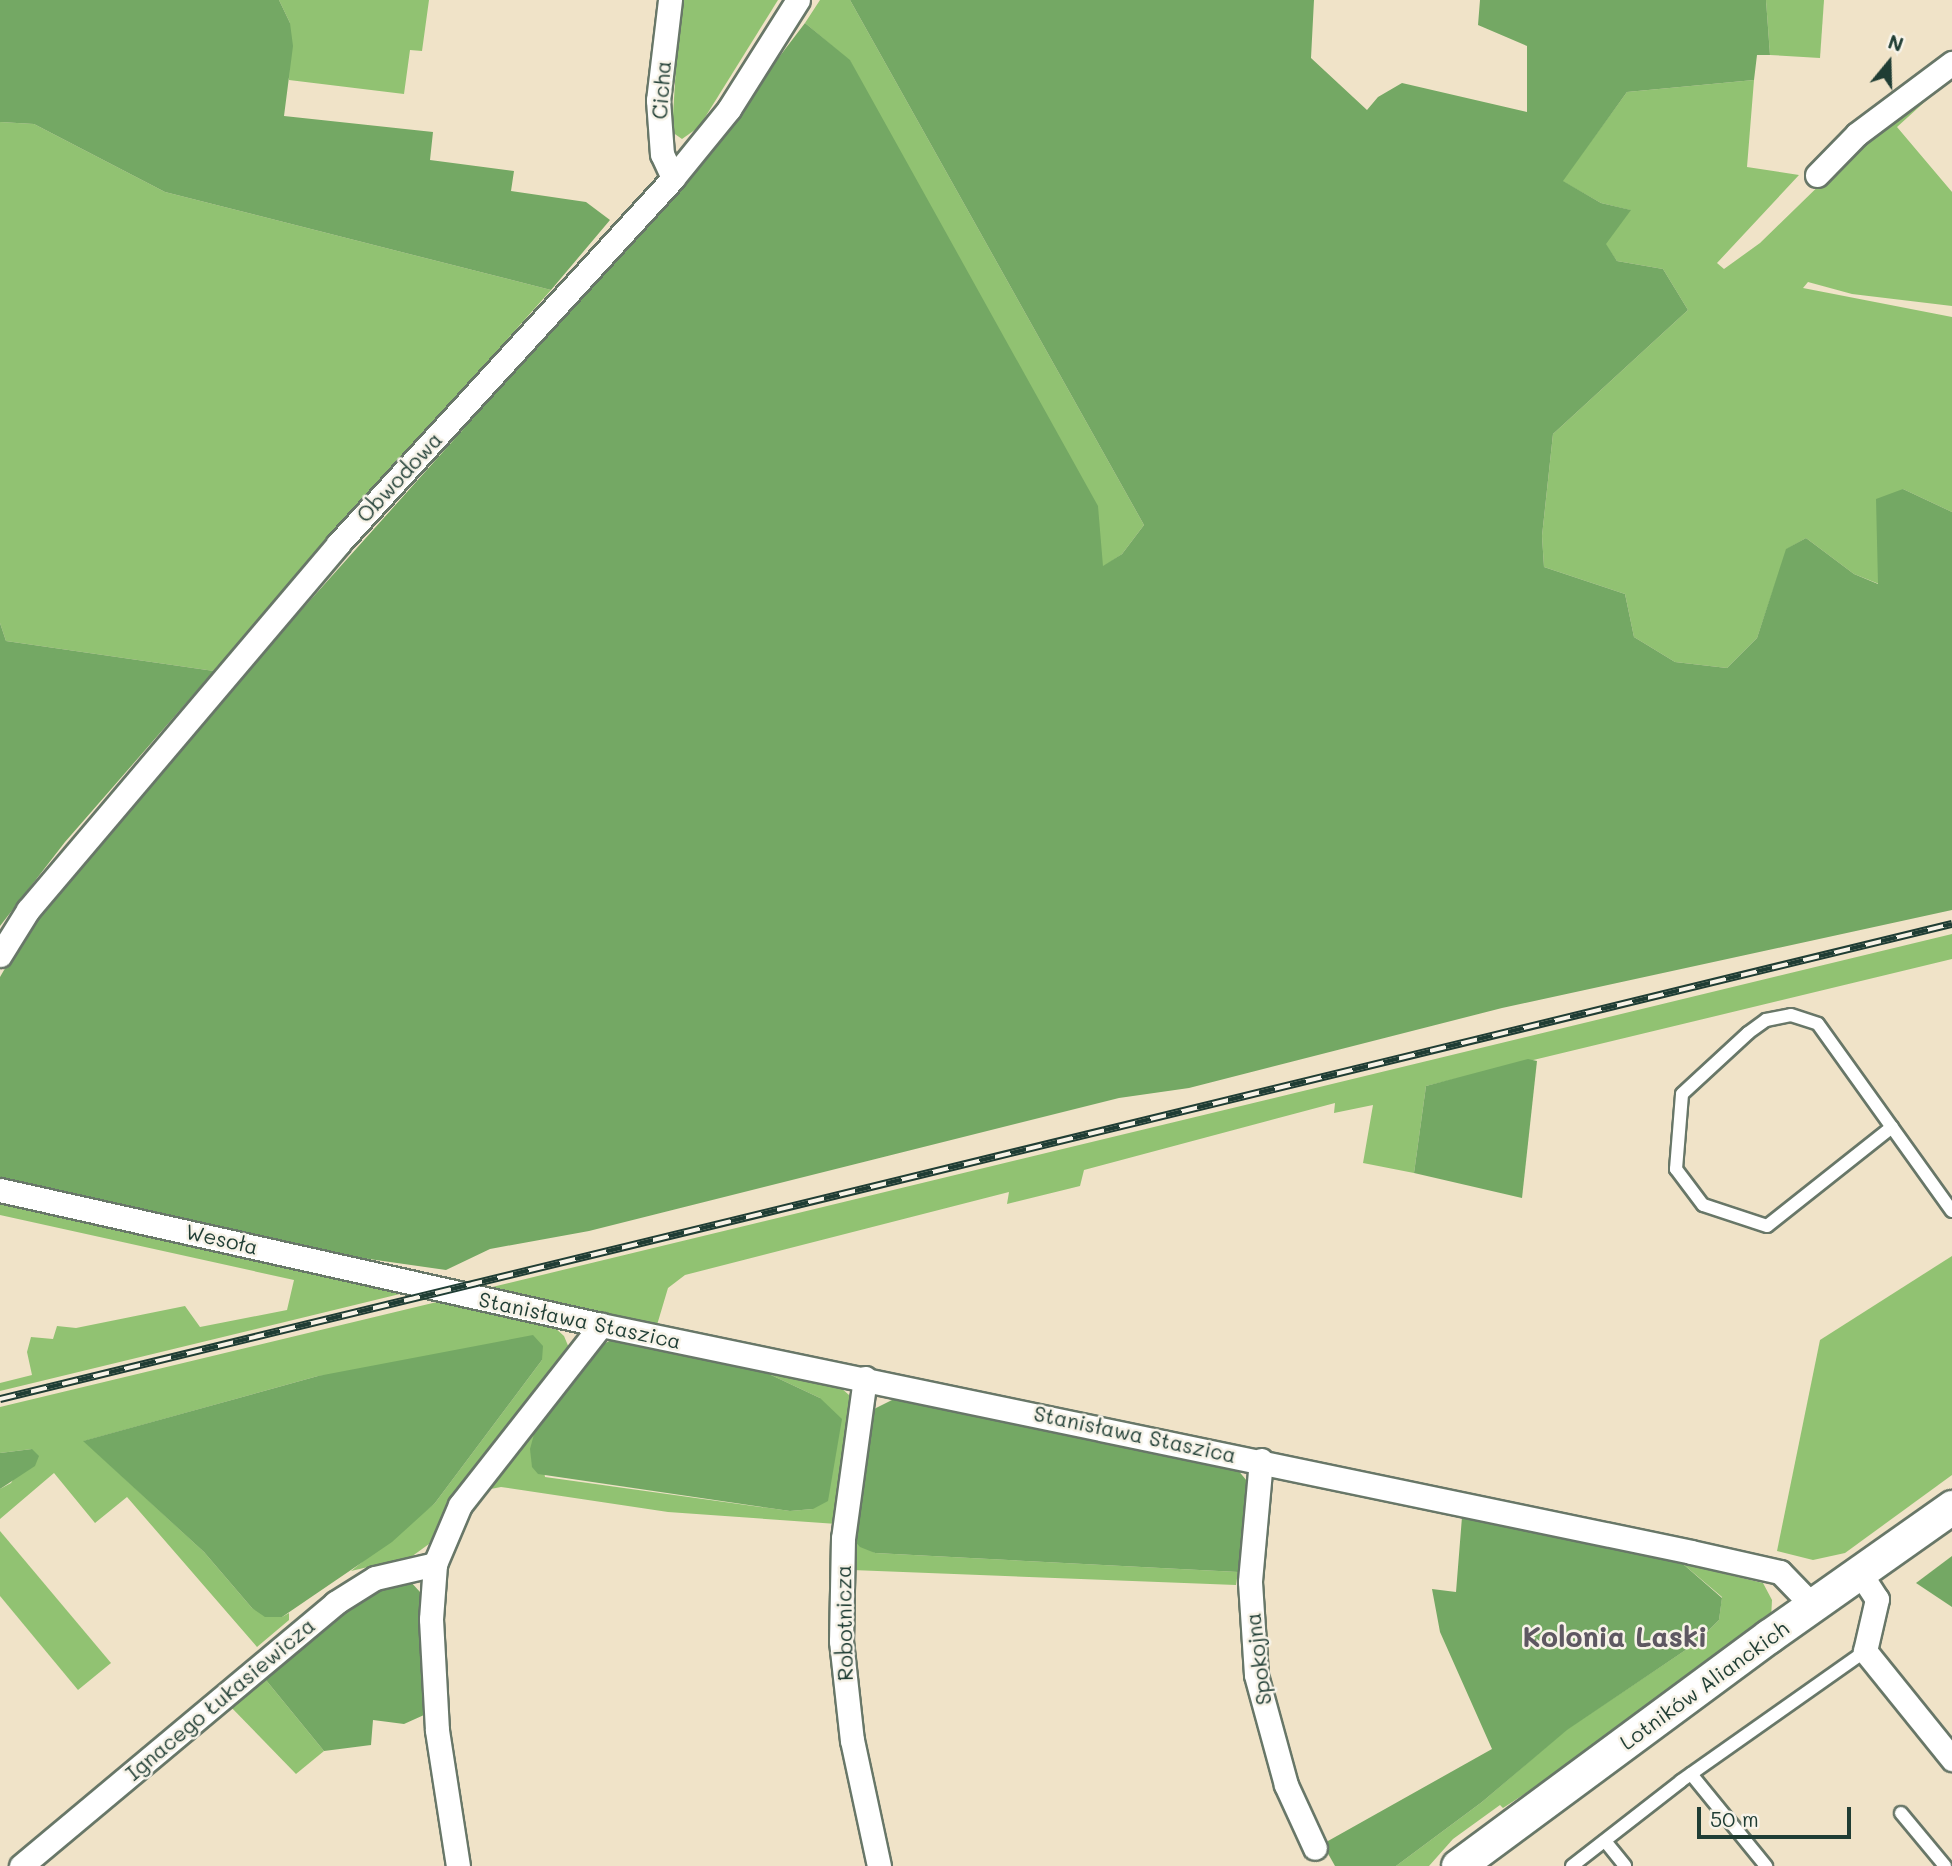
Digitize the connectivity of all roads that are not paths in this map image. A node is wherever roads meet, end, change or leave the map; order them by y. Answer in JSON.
{"nodes":[{"id":1,"x":670,"y":0,"type":"edge"},
{"id":2,"x":798,"y":0,"type":"edge"},
{"id":3,"x":1952,"y":62,"type":"edge"},
{"id":4,"x":1817,"y":175,"type":"dead end"},
{"id":5,"x":673,"y":178,"type":"junction"},
{"id":6,"x":0,"y":955,"type":"edge"},
{"id":7,"x":1892,"y":1127,"type":"junction"},
{"id":8,"x":0,"y":1190,"type":"edge"},
{"id":9,"x":1952,"y":1211,"type":"edge"},
{"id":10,"x":443,"y":1291,"type":"joint"},
{"id":11,"x":600,"y":1325,"type":"junction"},
{"id":12,"x":865,"y":1378,"type":"junction"},
{"id":13,"x":1261,"y":1460,"type":"junction"},
{"id":14,"x":1952,"y":1507,"type":"edge"},
{"id":15,"x":435,"y":1564,"type":"junction"},
{"id":16,"x":1860,"y":1573,"type":"junction"},
{"id":17,"x":1813,"y":1606,"type":"junction"},
{"id":18,"x":1865,"y":1651,"type":"junction"},
{"id":19,"x":1952,"y":1759,"type":"edge"},
{"id":20,"x":1691,"y":1774,"type":"junction"},
{"id":21,"x":1901,"y":1813,"type":"dead end"},
{"id":22,"x":1605,"y":1841,"type":"junction"},
{"id":23,"x":1315,"y":1848,"type":"dead end"},
{"id":24,"x":22,"y":1866,"type":"edge"},
{"id":25,"x":458,"y":1866,"type":"edge"},
{"id":26,"x":879,"y":1866,"type":"edge"},
{"id":27,"x":1458,"y":1866,"type":"edge"},
{"id":28,"x":1572,"y":1866,"type":"edge"},
{"id":29,"x":1625,"y":1866,"type":"edge"},
{"id":30,"x":1766,"y":1866,"type":"edge"},
{"id":31,"x":1945,"y":1866,"type":"edge"}],
"edges":[{"from":1,"to":5,"type":"street","name":"Cicha"},
{"from":2,"to":5,"type":"street","name":"Obwodowa"},
{"from":3,"to":4,"type":"street"},
{"from":5,"to":6,"type":"street","name":"Obwodowa"},
{"from":7,"to":7,"type":"lane"},
{"from":7,"to":9,"type":"lane"},
{"from":8,"to":10,"type":"street","name":"Wesoła"},
{"from":10,"to":11,"type":"street","name":"Stanisława Staszica"},
{"from":11,"to":12,"type":"street","name":"Stanisława Staszica"},
{"from":11,"to":15,"type":"street"},
{"from":12,"to":13,"type":"street","name":"Stanisława Staszica"},
{"from":12,"to":26,"type":"street","name":"Robotnicza"},
{"from":13,"to":17,"type":"street","name":"Stanisława Staszica"},
{"from":13,"to":23,"type":"street","name":"Spokojna"},
{"from":14,"to":16,"type":"main road","name":"Lotników Alianckich"},
{"from":15,"to":24,"type":"street","name":"Ignacego Łukasiewicza"},
{"from":15,"to":25,"type":"street"},
{"from":16,"to":17,"type":"main road","name":"Lotników Alianckich"},
{"from":16,"to":18,"type":"street"},
{"from":17,"to":27,"type":"main road","name":"Lotników Alianckich"},
{"from":18,"to":19,"type":"street"},
{"from":18,"to":20,"type":"lane"},
{"from":20,"to":22,"type":"lane"},
{"from":20,"to":30,"type":"lane"},
{"from":21,"to":31,"type":"lane"},
{"from":22,"to":28,"type":"lane"},
{"from":22,"to":29,"type":"lane"}]}
